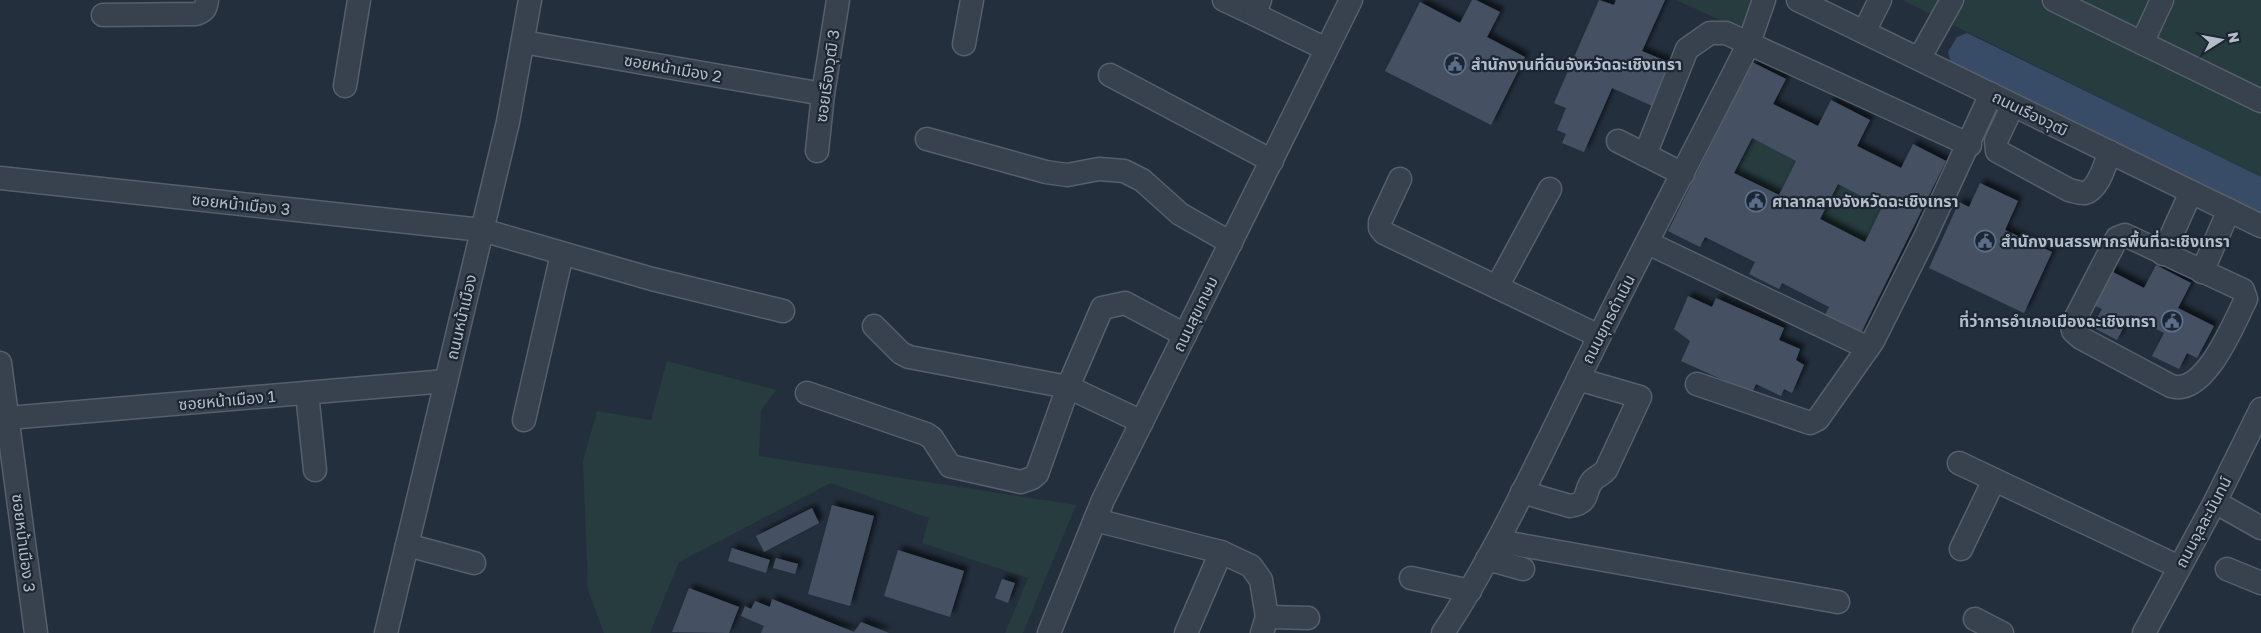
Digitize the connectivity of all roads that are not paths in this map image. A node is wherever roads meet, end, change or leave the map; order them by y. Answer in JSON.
{"nodes":[{"id":1,"x":207,"y":0,"type":"edge"},
{"id":2,"x":358,"y":0,"type":"edge"},
{"id":3,"x":530,"y":0,"type":"edge"},
{"id":4,"x":838,"y":0,"type":"edge"},
{"id":5,"x":972,"y":0,"type":"edge"},
{"id":6,"x":1224,"y":0,"type":"edge"},
{"id":7,"x":1351,"y":0,"type":"edge"},
{"id":8,"x":1764,"y":0,"type":"edge"},
{"id":9,"x":1798,"y":0,"type":"edge"},
{"id":10,"x":1880,"y":0,"type":"edge"},
{"id":11,"x":1952,"y":0,"type":"edge"},
{"id":12,"x":2054,"y":0,"type":"edge"},
{"id":13,"x":2162,"y":0,"type":"edge"},
{"id":14,"x":1257,"y":7,"type":"edge"},
{"id":15,"x":103,"y":14,"type":"dead end"},
{"id":16,"x":1864,"y":32,"type":"junction"},
{"id":17,"x":523,"y":42,"type":"junction"},
{"id":18,"x":1749,"y":43,"type":"junction"},
{"id":19,"x":2142,"y":43,"type":"junction"},
{"id":20,"x":964,"y":44,"type":"dead end"},
{"id":21,"x":1326,"y":49,"type":"junction"},
{"id":22,"x":1919,"y":59,"type":"junction"},
{"id":23,"x":1110,"y":75,"type":"dead end"},
{"id":24,"x":345,"y":86,"type":"dead end"},
{"id":25,"x":823,"y":94,"type":"junction"},
{"id":26,"x":1991,"y":94,"type":"junction"},
{"id":27,"x":2261,"y":101,"type":"edge"},
{"id":28,"x":2013,"y":105,"type":"junction"},
{"id":29,"x":928,"y":139,"type":"dead end"},
{"id":30,"x":1618,"y":141,"type":"dead end"},
{"id":31,"x":1970,"y":145,"type":"junction"},
{"id":32,"x":817,"y":151,"type":"dead end"},
{"id":33,"x":2110,"y":152,"type":"junction"},
{"id":34,"x":1645,"y":155,"type":"junction"},
{"id":35,"x":1272,"y":160,"type":"junction"},
{"id":36,"x":1683,"y":174,"type":"junction"},
{"id":37,"x":0,"y":178,"type":"edge"},
{"id":38,"x":1400,"y":179,"type":"dead end"},
{"id":39,"x":1550,"y":189,"type":"dead end"},
{"id":40,"x":2191,"y":192,"type":"junction"},
{"id":41,"x":2229,"y":210,"type":"junction"},
{"id":42,"x":2261,"y":226,"type":"edge"},
{"id":43,"x":482,"y":230,"type":"junction"},
{"id":44,"x":1648,"y":242,"type":"junction"},
{"id":45,"x":1231,"y":243,"type":"junction"},
{"id":46,"x":562,"y":254,"type":"junction"},
{"id":47,"x":2163,"y":254,"type":"junction"},
{"id":48,"x":2202,"y":272,"type":"junction"},
{"id":49,"x":1498,"y":287,"type":"junction"},
{"id":50,"x":783,"y":311,"type":"dead end"},
{"id":51,"x":874,"y":326,"type":"dead end"},
{"id":52,"x":1185,"y":335,"type":"junction"},
{"id":53,"x":1599,"y":336,"type":"junction"},
{"id":54,"x":1868,"y":348,"type":"junction"},
{"id":55,"x":0,"y":364,"type":"edge"},
{"id":56,"x":1578,"y":379,"type":"junction"},
{"id":57,"x":446,"y":381,"type":"junction"},
{"id":58,"x":1697,"y":384,"type":"dead end"},
{"id":59,"x":1068,"y":387,"type":"junction"},
{"id":60,"x":307,"y":393,"type":"junction"},
{"id":61,"x":807,"y":393,"type":"dead end"},
{"id":62,"x":2261,"y":409,"type":"edge"},
{"id":63,"x":8,"y":418,"type":"junction"},
{"id":64,"x":524,"y":420,"type":"dead end"},
{"id":65,"x":1142,"y":422,"type":"junction"},
{"id":66,"x":1959,"y":463,"type":"dead end"},
{"id":67,"x":315,"y":470,"type":"dead end"},
{"id":68,"x":1994,"y":480,"type":"junction"},
{"id":69,"x":1522,"y":492,"type":"junction"},
{"id":70,"x":2215,"y":502,"type":"junction"},
{"id":71,"x":1095,"y":520,"type":"junction"},
{"id":72,"x":2261,"y":528,"type":"edge"},
{"id":73,"x":407,"y":545,"type":"junction"},
{"id":74,"x":1961,"y":548,"type":"dead end"},
{"id":75,"x":1492,"y":550,"type":"junction"},
{"id":76,"x":1221,"y":552,"type":"junction"},
{"id":77,"x":474,"y":563,"type":"dead end"},
{"id":78,"x":2180,"y":567,"type":"junction"},
{"id":79,"x":2227,"y":568,"type":"dead end"},
{"id":80,"x":1523,"y":569,"type":"dead end"},
{"id":81,"x":1411,"y":578,"type":"dead end"},
{"id":82,"x":2261,"y":583,"type":"edge"},
{"id":83,"x":1470,"y":591,"type":"junction"},
{"id":84,"x":1838,"y":602,"type":"dead end"},
{"id":85,"x":1308,"y":618,"type":"dead end"},
{"id":86,"x":1975,"y":619,"type":"dead end"},
{"id":87,"x":1265,"y":625,"type":"edge"},
{"id":88,"x":31,"y":632,"type":"edge"},
{"id":89,"x":386,"y":633,"type":"edge"},
{"id":90,"x":1049,"y":633,"type":"edge"},
{"id":91,"x":1186,"y":633,"type":"edge"},
{"id":92,"x":1443,"y":633,"type":"edge"},
{"id":93,"x":2002,"y":633,"type":"edge"},
{"id":94,"x":2144,"y":633,"type":"edge"}],
"edges":[{"from":1,"to":15,"type":"street"},
{"from":2,"to":24,"type":"street"},
{"from":3,"to":17,"type":"street","name":"ถนนหน้าเมือง"},
{"from":4,"to":25,"type":"street","name":"ซอยเรืองวุฒิ 3"},
{"from":5,"to":20,"type":"street"},
{"from":6,"to":14,"type":"street"},
{"from":7,"to":21,"type":"street","name":"ถนนสุขเกษม"},
{"from":8,"to":18,"type":"street","name":"ถนนยุทธดำเนิน"},
{"from":9,"to":16,"type":"street","name":"ถนนเรืองวุฒิ"},
{"from":10,"to":16,"type":"street"},
{"from":11,"to":22,"type":"street"},
{"from":12,"to":19,"type":"street"},
{"from":13,"to":19,"type":"street"},
{"from":14,"to":21,"type":"street"},
{"from":16,"to":22,"type":"street","name":"ถนนเรืองวุฒิ"},
{"from":17,"to":25,"type":"street","name":"ซอยหน้าเมือง 2"},
{"from":17,"to":43,"type":"street","name":"ถนนหน้าเมือง"},
{"from":18,"to":31,"type":"street"},
{"from":18,"to":34,"type":"street"},
{"from":18,"to":36,"type":"street","name":"ถนนยุทธดำเนิน"},
{"from":19,"to":27,"type":"street"},
{"from":21,"to":35,"type":"street","name":"ถนนสุขเกษม"},
{"from":22,"to":26,"type":"street","name":"ถนนเรืองวุฒิ"},
{"from":23,"to":35,"type":"street"},
{"from":25,"to":32,"type":"street","name":"ซอยเรืองวุฒิ 3"},
{"from":26,"to":28,"type":"street","name":"ถนนเรืองวุฒิ"},
{"from":26,"to":31,"type":"street"},
{"from":28,"to":33,"type":"street","name":"ถนนเรืองวุฒิ"},
{"from":28,"to":33,"type":"street"},
{"from":29,"to":45,"type":"street"},
{"from":30,"to":34,"type":"street"},
{"from":31,"to":54,"type":"street"},
{"from":33,"to":40,"type":"street","name":"ถนนเรืองวุฒิ"},
{"from":34,"to":36,"type":"street"},
{"from":35,"to":45,"type":"street","name":"ถนนสุขเกษม"},
{"from":36,"to":44,"type":"street","name":"ถนนยุทธดำเนิน"},
{"from":37,"to":43,"type":"street","name":"ซอยหน้าเมือง 3"},
{"from":38,"to":49,"type":"street"},
{"from":39,"to":49,"type":"street"},
{"from":40,"to":41,"type":"street","name":"ถนนเรืองวุฒิ"},
{"from":40,"to":47,"type":"street"},
{"from":41,"to":42,"type":"street","name":"ถนนเรืองวุฒิ"},
{"from":41,"to":48,"type":"street"},
{"from":43,"to":46,"type":"street","name":"ซอยหน้าเมือง 3"},
{"from":43,"to":57,"type":"street","name":"ถนนหน้าเมือง"},
{"from":44,"to":53,"type":"street","name":"ถนนยุทธดำเนิน"},
{"from":44,"to":54,"type":"street"},
{"from":45,"to":52,"type":"street","name":"ถนนสุขเกษม"},
{"from":46,"to":50,"type":"street","name":"ซอยหน้าเมือง 3"},
{"from":46,"to":64,"type":"street"},
{"from":47,"to":48,"type":"street"},
{"from":47,"to":48,"type":"street"},
{"from":49,"to":53,"type":"street"},
{"from":51,"to":59,"type":"street"},
{"from":52,"to":59,"type":"street"},
{"from":52,"to":65,"type":"street","name":"ถนนสุขเกษม"},
{"from":53,"to":56,"type":"street","name":"ถนนยุทธดำเนิน"},
{"from":54,"to":58,"type":"street"},
{"from":55,"to":63,"type":"street","name":"ซอยหน้าเมือง 3"},
{"from":56,"to":69,"type":"street","name":"ถนนยุทธดำเนิน"},
{"from":56,"to":69,"type":"street"},
{"from":57,"to":60,"type":"street","name":"ซอยหน้าเมือง 1"},
{"from":57,"to":73,"type":"street","name":"ถนนหน้าเมือง"},
{"from":59,"to":61,"type":"street"},
{"from":59,"to":65,"type":"street"},
{"from":60,"to":63,"type":"street","name":"ซอยหน้าเมือง 1"},
{"from":60,"to":67,"type":"street"},
{"from":62,"to":70,"type":"street","name":"ถนนจุลละนันทน์"},
{"from":63,"to":88,"type":"street","name":"ซอยหน้าเมือง 3"},
{"from":65,"to":71,"type":"street","name":"ถนนสุขเกษม"},
{"from":66,"to":68,"type":"street"},
{"from":68,"to":74,"type":"street"},
{"from":68,"to":78,"type":"street"},
{"from":69,"to":75,"type":"street","name":"ถนนยุทธดำเนิน"},
{"from":70,"to":72,"type":"street"},
{"from":70,"to":78,"type":"street","name":"ถนนจุลละนันทน์"},
{"from":71,"to":76,"type":"street"},
{"from":71,"to":90,"type":"street","name":"ถนนสุขเกษม"},
{"from":73,"to":77,"type":"street"},
{"from":73,"to":89,"type":"street","name":"ถนนหน้าเมือง"},
{"from":75,"to":80,"type":"street"},
{"from":75,"to":83,"type":"street","name":"ถนนยุทธดำเนิน"},
{"from":75,"to":84,"type":"street"},
{"from":76,"to":87,"type":"street"},
{"from":76,"to":91,"type":"street"},
{"from":78,"to":94,"type":"street","name":"ถนนจุลละนันทน์"},
{"from":79,"to":82,"type":"street"},
{"from":81,"to":83,"type":"street"},
{"from":83,"to":92,"type":"street","name":"ถนนยุทธดำเนิน"},
{"from":85,"to":87,"type":"street"},
{"from":86,"to":93,"type":"street"}]}
